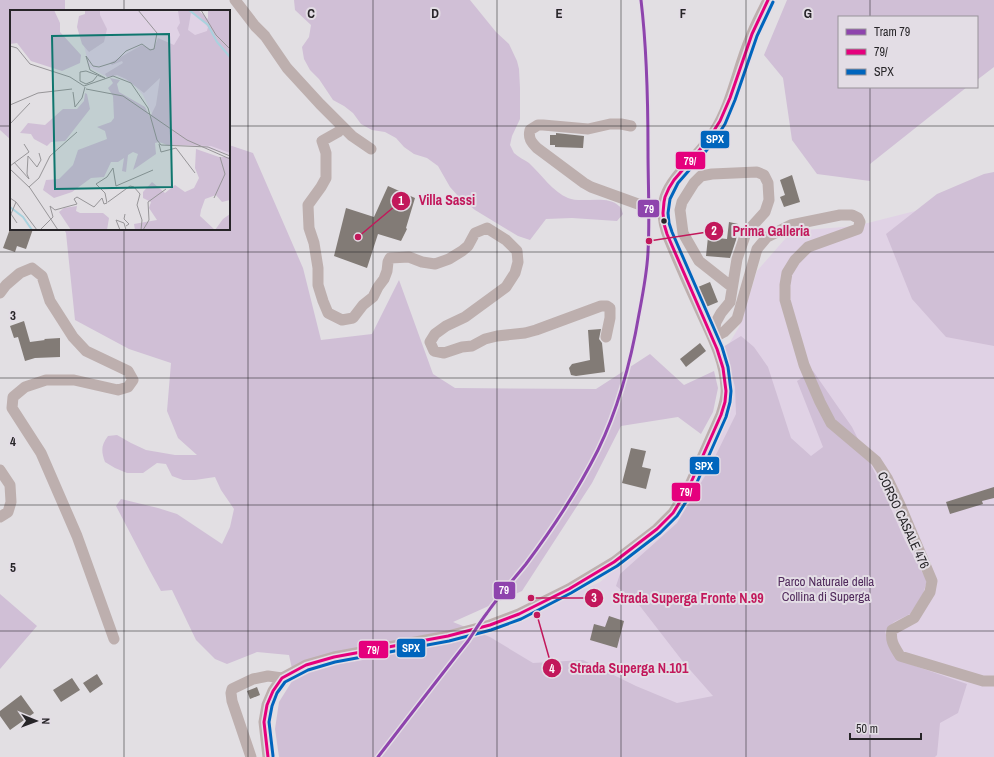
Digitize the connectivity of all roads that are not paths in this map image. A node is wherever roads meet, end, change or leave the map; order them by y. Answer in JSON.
{"nodes":[{"id":1,"x":235,"y":0,"type":"edge"},
{"id":2,"x":768,"y":0,"type":"edge"},
{"id":3,"x":631,"y":126,"type":"dead end"},
{"id":4,"x":343,"y":127,"type":"junction"},
{"id":5,"x":371,"y":150,"type":"dead end"},
{"id":6,"x":662,"y":207,"type":"junction"},
{"id":7,"x":732,"y":287,"type":"junction"},
{"id":8,"x":0,"y":293,"type":"edge"},
{"id":9,"x":606,"y":337,"type":"dead end"},
{"id":10,"x":713,"y":338,"type":"junction"},
{"id":11,"x":0,"y":470,"type":"edge"},
{"id":12,"x":0,"y":517,"type":"edge"},
{"id":13,"x":114,"y":639,"type":"dead end"},
{"id":14,"x":282,"y":678,"type":"junction"},
{"id":15,"x":994,"y":681,"type":"edge"},
{"id":16,"x":251,"y":757,"type":"edge"},
{"id":17,"x":268,"y":757,"type":"edge"}],
"edges":[{"from":1,"to":4,"type":"street"},
{"from":2,"to":6,"type":"street"},
{"from":3,"to":6,"type":"street"},
{"from":4,"to":5,"type":"street"},
{"from":4,"to":9,"type":"street"},
{"from":6,"to":10,"type":"street"},
{"from":7,"to":7,"type":"street"},
{"from":7,"to":10,"type":"street"},
{"from":8,"to":13,"type":"street"},
{"from":10,"to":14,"type":"street"},
{"from":10,"to":15,"type":"street","name":"CORSO CASALE 476"},
{"from":11,"to":12,"type":"street"},
{"from":14,"to":16,"type":"street"},
{"from":14,"to":17,"type":"street"}]}
